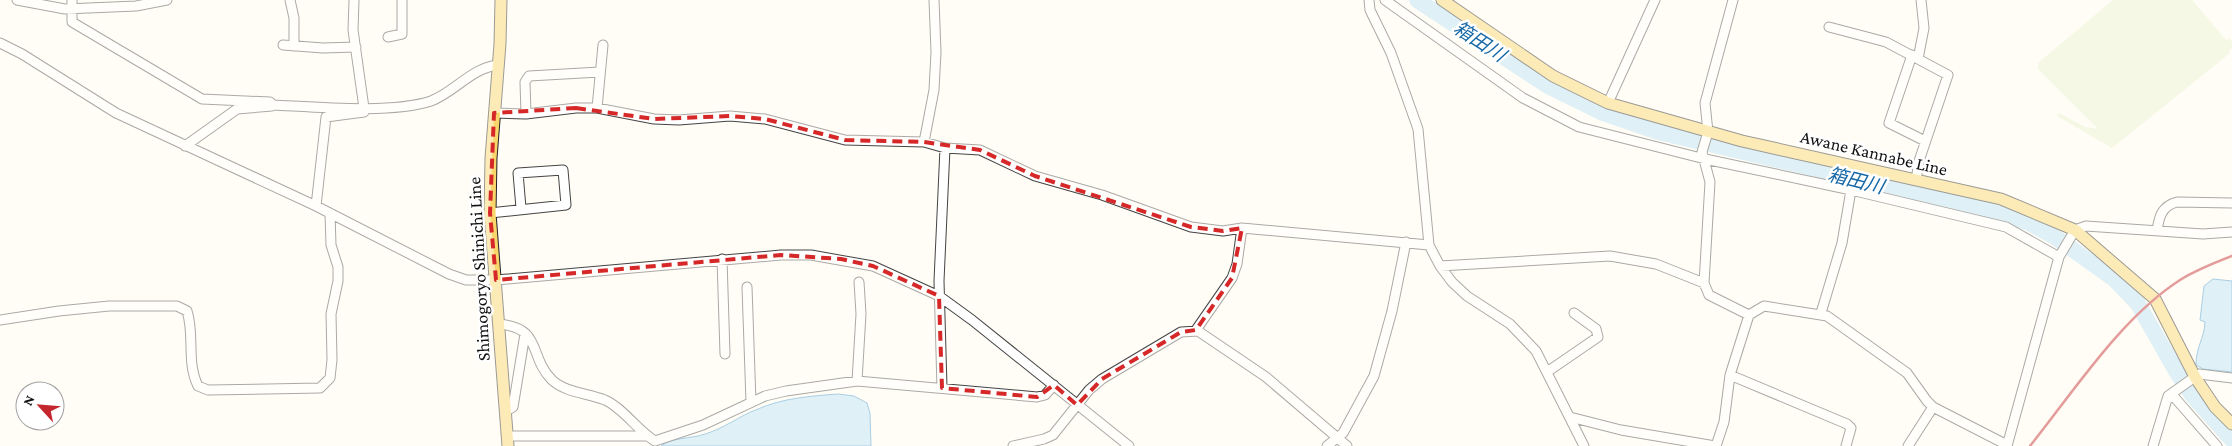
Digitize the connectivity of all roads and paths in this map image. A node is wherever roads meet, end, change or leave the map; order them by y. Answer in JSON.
{"nodes":[{"id":1,"x":17,"y":0,"type":"edge"},
{"id":2,"x":167,"y":0,"type":"edge"},
{"id":3,"x":290,"y":0,"type":"edge"},
{"id":4,"x":354,"y":0,"type":"edge"},
{"id":5,"x":402,"y":0,"type":"edge"},
{"id":6,"x":501,"y":0,"type":"edge"},
{"id":7,"x":934,"y":0,"type":"edge"},
{"id":8,"x":1369,"y":0,"type":"edge"},
{"id":9,"x":1385,"y":0,"type":"edge"},
{"id":10,"x":1442,"y":0,"type":"edge"},
{"id":11,"x":1654,"y":0,"type":"edge"},
{"id":12,"x":1733,"y":0,"type":"edge"},
{"id":13,"x":1921,"y":0,"type":"edge"},
{"id":14,"x":71,"y":4,"type":"edge"},
{"id":15,"x":1829,"y":27,"type":"dead end"},
{"id":16,"x":388,"y":37,"type":"dead end"},
{"id":17,"x":0,"y":43,"type":"edge"},
{"id":18,"x":283,"y":45,"type":"dead end"},
{"id":19,"x":603,"y":45,"type":"dead end"},
{"id":20,"x":294,"y":46,"type":"junction"},
{"id":21,"x":356,"y":47,"type":"junction"},
{"id":22,"x":1915,"y":57,"type":"junction"},
{"id":23,"x":498,"y":65,"type":"junction"},
{"id":24,"x":600,"y":72,"type":"junction"},
{"id":25,"x":1608,"y":103,"type":"junction"},
{"id":26,"x":273,"y":105,"type":"junction"},
{"id":27,"x":367,"y":108,"type":"junction"},
{"id":28,"x":597,"y":108,"type":"junction"},
{"id":29,"x":494,"y":113,"type":"junction"},
{"id":30,"x":526,"y":114,"type":"junction"},
{"id":31,"x":1707,"y":134,"type":"junction"},
{"id":32,"x":1925,"y":141,"type":"junction"},
{"id":33,"x":924,"y":142,"type":"junction"},
{"id":34,"x":185,"y":146,"type":"junction"},
{"id":35,"x":945,"y":148,"type":"junction"},
{"id":36,"x":1704,"y":155,"type":"junction"},
{"id":37,"x":1916,"y":180,"type":"junction"},
{"id":38,"x":1851,"y":190,"type":"junction"},
{"id":39,"x":2232,"y":203,"type":"edge"},
{"id":40,"x":316,"y":206,"type":"junction"},
{"id":41,"x":521,"y":208,"type":"junction"},
{"id":42,"x":490,"y":212,"type":"junction"},
{"id":43,"x":330,"y":213,"type":"junction"},
{"id":44,"x":1242,"y":228,"type":"junction"},
{"id":45,"x":2157,"y":231,"type":"junction"},
{"id":46,"x":2074,"y":232,"type":"junction"},
{"id":47,"x":2232,"y":232,"type":"edge"},
{"id":48,"x":1406,"y":242,"type":"junction"},
{"id":49,"x":1429,"y":245,"type":"junction"},
{"id":50,"x":2060,"y":255,"type":"junction"},
{"id":51,"x":722,"y":259,"type":"junction"},
{"id":52,"x":1440,"y":266,"type":"junction"},
{"id":53,"x":496,"y":280,"type":"junction"},
{"id":54,"x":859,"y":282,"type":"dead end"},
{"id":55,"x":1704,"y":283,"type":"junction"},
{"id":56,"x":747,"y":287,"type":"dead end"},
{"id":57,"x":939,"y":296,"type":"junction"},
{"id":58,"x":1574,"y":313,"type":"dead end"},
{"id":59,"x":1822,"y":314,"type":"junction"},
{"id":60,"x":1748,"y":315,"type":"junction"},
{"id":61,"x":0,"y":320,"type":"edge"},
{"id":62,"x":499,"y":324,"type":"junction"},
{"id":63,"x":1196,"y":330,"type":"junction"},
{"id":64,"x":525,"y":334,"type":"junction"},
{"id":65,"x":725,"y":354,"type":"dead end"},
{"id":66,"x":1547,"y":372,"type":"junction"},
{"id":67,"x":1730,"y":375,"type":"junction"},
{"id":68,"x":2194,"y":378,"type":"junction"},
{"id":69,"x":2232,"y":378,"type":"edge"},
{"id":70,"x":856,"y":381,"type":"junction"},
{"id":71,"x":1054,"y":384,"type":"junction"},
{"id":72,"x":942,"y":388,"type":"junction"},
{"id":73,"x":2171,"y":394,"type":"junction"},
{"id":74,"x":751,"y":402,"type":"junction"},
{"id":75,"x":1077,"y":405,"type":"junction"},
{"id":76,"x":1933,"y":407,"type":"junction"},
{"id":77,"x":506,"y":411,"type":"junction"},
{"id":78,"x":1570,"y":417,"type":"junction"},
{"id":79,"x":2232,"y":424,"type":"edge"},
{"id":80,"x":646,"y":436,"type":"junction"},
{"id":81,"x":1336,"y":438,"type":"junction"},
{"id":82,"x":508,"y":441,"type":"edge"},
{"id":83,"x":655,"y":444,"type":"edge"},
{"id":84,"x":2007,"y":445,"type":"edge"},
{"id":85,"x":1013,"y":446,"type":"edge"},
{"id":86,"x":1129,"y":446,"type":"edge"},
{"id":87,"x":1327,"y":446,"type":"edge"},
{"id":88,"x":1347,"y":446,"type":"edge"},
{"id":89,"x":1584,"y":446,"type":"edge"},
{"id":90,"x":1716,"y":446,"type":"edge"},
{"id":91,"x":1846,"y":446,"type":"edge"},
{"id":92,"x":1908,"y":446,"type":"edge"},
{"id":93,"x":2153,"y":446,"type":"edge"},
{"id":94,"x":2217,"y":446,"type":"edge"}],
"edges":[{"from":1,"to":14,"type":"street"},
{"from":2,"to":14,"type":"street"},
{"from":3,"to":20,"type":"street"},
{"from":4,"to":21,"type":"street"},
{"from":5,"to":16,"type":"street"},
{"from":6,"to":23,"type":"main road","name":"Shimogoryo Shinichi Line"},
{"from":7,"to":33,"type":"street"},
{"from":8,"to":49,"type":"street"},
{"from":9,"to":36,"type":"street"},
{"from":10,"to":25,"type":"main road","name":"Awane Kannabe Line"},
{"from":11,"to":25,"type":"street"},
{"from":12,"to":31,"type":"street"},
{"from":13,"to":22,"type":"street"},
{"from":14,"to":26,"type":"street"},
{"from":15,"to":22,"type":"street"},
{"from":17,"to":34,"type":"street"},
{"from":18,"to":20,"type":"street"},
{"from":19,"to":24,"type":"street"},
{"from":20,"to":21,"type":"street"},
{"from":21,"to":27,"type":"street"},
{"from":22,"to":32,"type":"street"},
{"from":22,"to":32,"type":"street"},
{"from":23,"to":27,"type":"street"},
{"from":23,"to":29,"type":"main road","name":"Shimogoryo Shinichi Line"},
{"from":24,"to":28,"type":"street"},
{"from":24,"to":30,"type":"street"},
{"from":25,"to":31,"type":"main road","name":"Awane Kannabe Line"},
{"from":26,"to":27,"type":"street"},
{"from":26,"to":34,"type":"street"},
{"from":27,"to":40,"type":"street"},
{"from":28,"to":30,"type":"street"},
{"from":28,"to":33,"type":"street"},
{"from":29,"to":30,"type":"street"},
{"from":29,"to":42,"type":"main road","name":"Shimogoryo Shinichi Line"},
{"from":31,"to":36,"type":"street"},
{"from":31,"to":37,"type":"main road","name":"Awane Kannabe Line"},
{"from":32,"to":37,"type":"street"},
{"from":33,"to":35,"type":"street"},
{"from":34,"to":40,"type":"street"},
{"from":35,"to":44,"type":"street"},
{"from":35,"to":57,"type":"street"},
{"from":36,"to":38,"type":"street"},
{"from":36,"to":55,"type":"street"},
{"from":37,"to":46,"type":"main road","name":"Awane Kannabe Line"},
{"from":38,"to":50,"type":"street"},
{"from":38,"to":59,"type":"street"},
{"from":39,"to":45,"type":"street"},
{"from":40,"to":43,"type":"street"},
{"from":41,"to":41,"type":"street"},
{"from":41,"to":42,"type":"street"},
{"from":42,"to":53,"type":"main road","name":"Shimogoryo Shinichi Line"},
{"from":43,"to":53,"type":"street"},
{"from":43,"to":61,"type":"street"},
{"from":44,"to":48,"type":"street"},
{"from":44,"to":63,"type":"street"},
{"from":45,"to":46,"type":"street"},
{"from":45,"to":47,"type":"street"},
{"from":46,"to":50,"type":"street"},
{"from":46,"to":68,"type":"main road","name":"Awane Kannabe Line"},
{"from":48,"to":49,"type":"street"},
{"from":48,"to":81,"type":"street"},
{"from":49,"to":52,"type":"street"},
{"from":50,"to":84,"type":"street"},
{"from":51,"to":53,"type":"street"},
{"from":51,"to":57,"type":"street"},
{"from":51,"to":65,"type":"street"},
{"from":52,"to":55,"type":"street"},
{"from":52,"to":66,"type":"street"},
{"from":53,"to":62,"type":"main road","name":"Shimogoryo Shinichi Line"},
{"from":54,"to":70,"type":"street"},
{"from":55,"to":60,"type":"street"},
{"from":56,"to":74,"type":"street"},
{"from":57,"to":71,"type":"street"},
{"from":57,"to":72,"type":"street"},
{"from":58,"to":66,"type":"street"},
{"from":59,"to":60,"type":"street"},
{"from":59,"to":76,"type":"street"},
{"from":60,"to":67,"type":"street"},
{"from":62,"to":64,"type":"street"},
{"from":62,"to":77,"type":"main road","name":"Shimogoryo Shinichi Line"},
{"from":63,"to":75,"type":"street"},
{"from":63,"to":81,"type":"street"},
{"from":64,"to":77,"type":"street"},
{"from":64,"to":80,"type":"street"},
{"from":66,"to":78,"type":"street"},
{"from":67,"to":90,"type":"street"},
{"from":67,"to":91,"type":"street"},
{"from":68,"to":69,"type":"street"},
{"from":68,"to":73,"type":"street"},
{"from":68,"to":79,"type":"main road","name":"Awane Kannabe Line"},
{"from":70,"to":72,"type":"street"},
{"from":70,"to":74,"type":"street"},
{"from":71,"to":72,"type":"street"},
{"from":71,"to":75,"type":"street"},
{"from":73,"to":93,"type":"street"},
{"from":73,"to":94,"type":"street"},
{"from":74,"to":83,"type":"street"},
{"from":75,"to":85,"type":"street"},
{"from":75,"to":86,"type":"street"},
{"from":76,"to":84,"type":"street"},
{"from":76,"to":92,"type":"street"},
{"from":77,"to":82,"type":"main road","name":"Shimogoryo Shinichi Line"},
{"from":78,"to":89,"type":"street"},
{"from":78,"to":90,"type":"street"},
{"from":80,"to":82,"type":"street"},
{"from":80,"to":83,"type":"street"},
{"from":81,"to":87,"type":"street"},
{"from":81,"to":88,"type":"street"}]}
